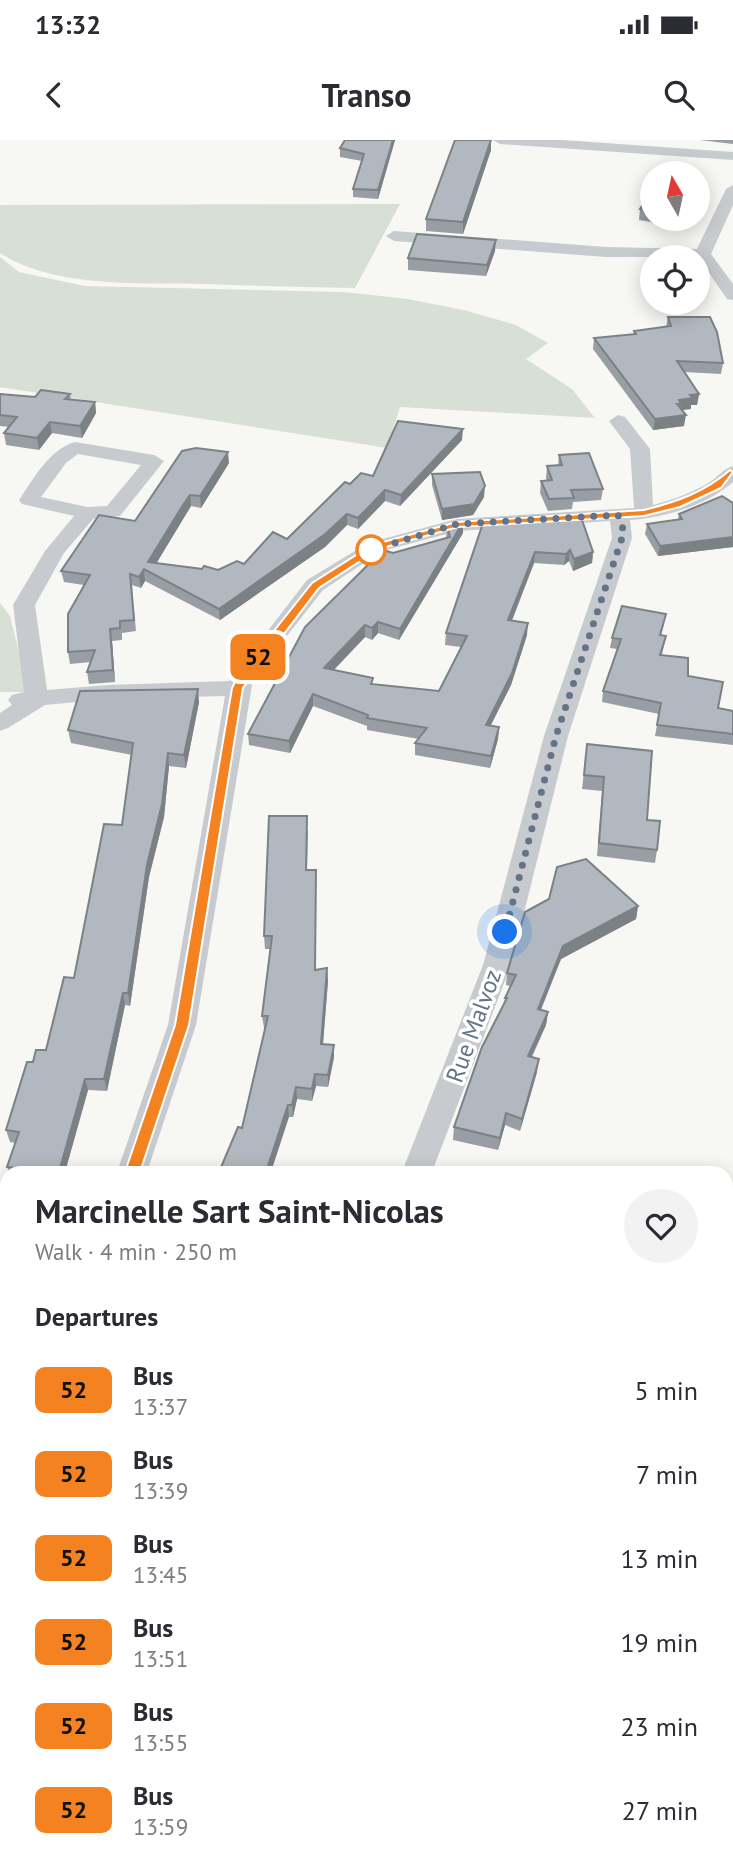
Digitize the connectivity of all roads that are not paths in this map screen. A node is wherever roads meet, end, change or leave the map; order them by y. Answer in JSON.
{"nodes":[{"id":1,"x":500,"y":140,"type":"edge"},
{"id":2,"x":733,"y":156,"type":"edge"},
{"id":3,"x":733,"y":189,"type":"edge"},
{"id":4,"x":394,"y":236,"type":"dead end"},
{"id":5,"x":708,"y":245,"type":"edge"},
{"id":6,"x":640,"y":253,"type":"edge"},
{"id":7,"x":710,"y":262,"type":"edge"},
{"id":8,"x":733,"y":295,"type":"edge"},
{"id":9,"x":618,"y":421,"type":"dead end"},
{"id":10,"x":733,"y":472,"type":"edge"},
{"id":11,"x":87,"y":513,"type":"junction"},
{"id":12,"x":644,"y":513,"type":"junction"},
{"id":13,"x":618,"y":515,"type":"junction"},
{"id":14,"x":238,"y":688,"type":"junction"},
{"id":15,"x":37,"y":700,"type":"junction"},
{"id":16,"x":0,"y":701,"type":"edge"},
{"id":17,"x":0,"y":723,"type":"edge"},
{"id":18,"x":134,"y":1166,"type":"edge"},
{"id":19,"x":419,"y":1166,"type":"edge"}],
"edges":[{"from":1,"to":2,"type":"street"},
{"from":3,"to":5,"type":"street"},
{"from":4,"to":6,"type":"street"},
{"from":7,"to":8,"type":"street"},
{"from":9,"to":12,"type":"street"},
{"from":10,"to":12,"type":"street"},
{"from":11,"to":11,"type":"street"},
{"from":11,"to":15,"type":"street"},
{"from":12,"to":13,"type":"street"},
{"from":13,"to":14,"type":"street"},
{"from":13,"to":19,"type":"street","name":"Rue Malvoz"},
{"from":14,"to":15,"type":"street"},
{"from":14,"to":18,"type":"street"},
{"from":15,"to":16,"type":"street"},
{"from":15,"to":17,"type":"street"}]}
